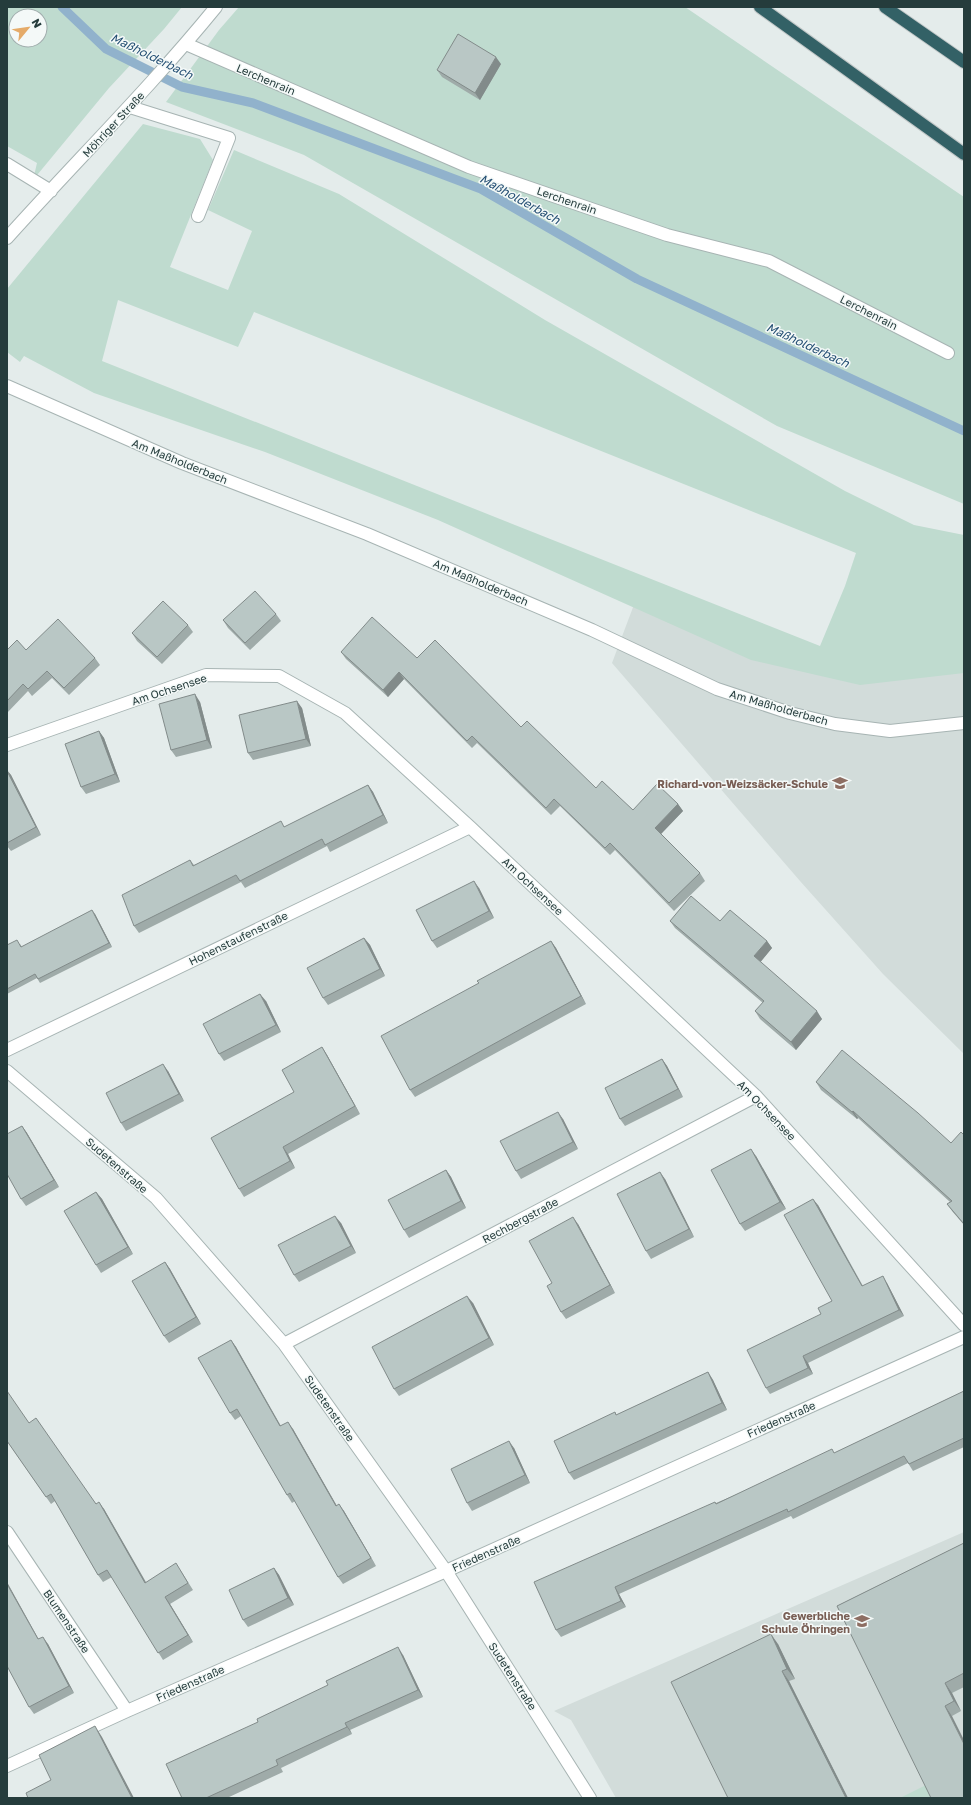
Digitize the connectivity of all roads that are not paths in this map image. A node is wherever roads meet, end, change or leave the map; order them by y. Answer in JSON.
{"nodes":[{"id":1,"x":216,"y":7,"type":"edge"},
{"id":2,"x":760,"y":7,"type":"edge"},
{"id":3,"x":885,"y":7,"type":"edge"},
{"id":4,"x":186,"y":44,"type":"junction"},
{"id":5,"x":964,"y":62,"type":"edge"},
{"id":6,"x":130,"y":107,"type":"junction"},
{"id":7,"x":964,"y":154,"type":"edge"},
{"id":8,"x":7,"y":164,"type":"edge"},
{"id":9,"x":51,"y":191,"type":"junction"},
{"id":10,"x":198,"y":216,"type":"dead end"},
{"id":11,"x":7,"y":238,"type":"edge"},
{"id":12,"x":948,"y":352,"type":"dead end"},
{"id":13,"x":7,"y":386,"type":"edge"},
{"id":14,"x":964,"y":723,"type":"edge"},
{"id":15,"x":7,"y":744,"type":"edge"},
{"id":16,"x":470,"y":827,"type":"junction"},
{"id":17,"x":7,"y":1050,"type":"edge"},
{"id":18,"x":7,"y":1072,"type":"edge"},
{"id":19,"x":756,"y":1096,"type":"junction"},
{"id":20,"x":964,"y":1325,"type":"edge"},
{"id":21,"x":964,"y":1337,"type":"edge"},
{"id":22,"x":284,"y":1344,"type":"junction"},
{"id":23,"x":7,"y":1532,"type":"edge"},
{"id":24,"x":446,"y":1571,"type":"junction"},
{"id":25,"x":127,"y":1711,"type":"junction"},
{"id":26,"x":7,"y":1766,"type":"edge"},
{"id":27,"x":590,"y":1798,"type":"edge"}],
"edges":[{"from":1,"to":4,"type":"street","name":"Möhriger Straße"},
{"from":2,"to":7,"type":"highway"},
{"from":3,"to":5,"type":"highway"},
{"from":4,"to":6,"type":"street","name":"Möhriger Straße"},
{"from":4,"to":12,"type":"street","name":"Lerchenrain"},
{"from":6,"to":9,"type":"street","name":"Möhriger Straße"},
{"from":6,"to":10,"type":"street"},
{"from":8,"to":9,"type":"street"},
{"from":9,"to":11,"type":"street","name":"Möhriger Straße"},
{"from":13,"to":14,"type":"street","name":"Am Maßholderbach"},
{"from":15,"to":16,"type":"street","name":"Am Ochsensee"},
{"from":16,"to":17,"type":"street","name":"Hohenstaufenstraße"},
{"from":16,"to":19,"type":"street","name":"Am Ochsensee"},
{"from":18,"to":22,"type":"street","name":"Sudetenstraße"},
{"from":19,"to":20,"type":"street","name":"Am Ochsensee"},
{"from":19,"to":22,"type":"street","name":"Rechbergstraße"},
{"from":21,"to":24,"type":"street","name":"Friedenstraße"},
{"from":22,"to":24,"type":"street","name":"Sudetenstraße"},
{"from":23,"to":25,"type":"street","name":"Blumenstraße"},
{"from":24,"to":25,"type":"street","name":"Friedenstraße"},
{"from":24,"to":27,"type":"street","name":"Sudetenstraße"},
{"from":25,"to":26,"type":"street","name":"Friedenstraße"}]}
